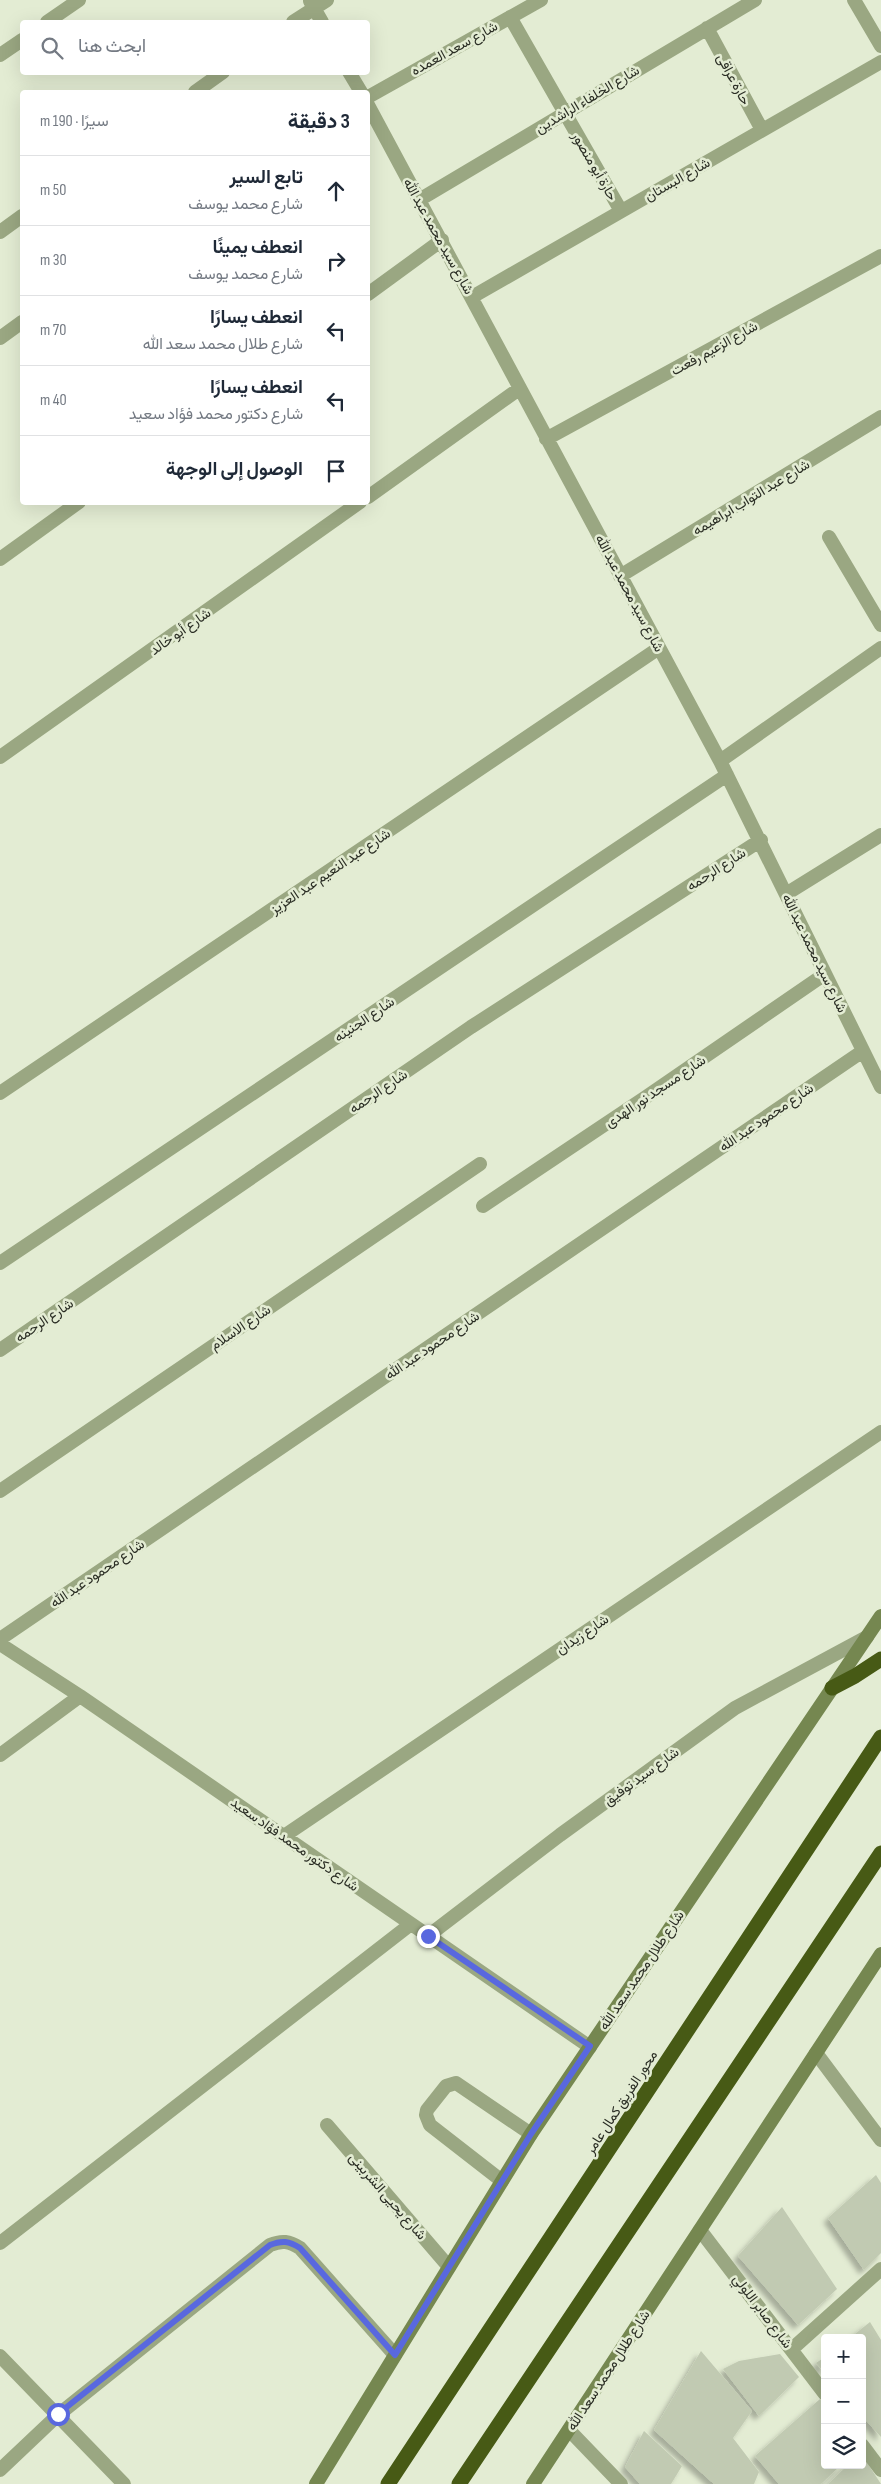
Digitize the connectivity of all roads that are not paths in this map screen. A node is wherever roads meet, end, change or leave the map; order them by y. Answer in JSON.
{"nodes":[{"id":1,"x":79,"y":0,"type":"edge"},
{"id":2,"x":327,"y":0,"type":"edge"},
{"id":3,"x":541,"y":0,"type":"edge"},
{"id":4,"x":755,"y":0,"type":"edge"},
{"id":5,"x":854,"y":0,"type":"edge"},
{"id":6,"x":312,"y":4,"type":"edge"},
{"id":7,"x":510,"y":17,"type":"junction"},
{"id":8,"x":50,"y":20,"type":"edge"},
{"id":9,"x":295,"y":20,"type":"edge"},
{"id":10,"x":321,"y":20,"type":"edge"},
{"id":11,"x":707,"y":28,"type":"junction"},
{"id":12,"x":20,"y":41,"type":"edge"},
{"id":13,"x":881,"y":46,"type":"edge"},
{"id":14,"x":0,"y":55,"type":"edge"},
{"id":15,"x":881,"y":62,"type":"edge"},
{"id":16,"x":219,"y":75,"type":"edge"},
{"id":17,"x":350,"y":75,"type":"edge"},
{"id":18,"x":198,"y":90,"type":"edge"},
{"id":19,"x":355,"y":90,"type":"edge"},
{"id":20,"x":370,"y":96,"type":"edge"},
{"id":21,"x":370,"y":109,"type":"edge"},
{"id":22,"x":564,"y":112,"type":"junction"},
{"id":23,"x":762,"y":130,"type":"junction"},
{"id":24,"x":419,"y":200,"type":"junction"},
{"id":25,"x":621,"y":211,"type":"junction"},
{"id":26,"x":20,"y":217,"type":"edge"},
{"id":27,"x":0,"y":232,"type":"edge"},
{"id":28,"x":442,"y":240,"type":"junction"},
{"id":29,"x":881,"y":256,"type":"edge"},
{"id":30,"x":370,"y":293,"type":"edge"},
{"id":31,"x":472,"y":297,"type":"junction"},
{"id":32,"x":20,"y":323,"type":"edge"},
{"id":33,"x":0,"y":338,"type":"edge"},
{"id":34,"x":519,"y":389,"type":"junction"},
{"id":35,"x":881,"y":417,"type":"edge"},
{"id":36,"x":546,"y":439,"type":"junction"},
{"id":37,"x":370,"y":496,"type":"edge"},
{"id":38,"x":74,"y":505,"type":"edge"},
{"id":39,"x":356,"y":505,"type":"edge"},
{"id":40,"x":829,"y":538,"type":"dead end"},
{"id":41,"x":0,"y":559,"type":"edge"},
{"id":42,"x":620,"y":576,"type":"junction"},
{"id":43,"x":881,"y":625,"type":"edge"},
{"id":44,"x":659,"y":648,"type":"junction"},
{"id":45,"x":881,"y":648,"type":"edge"},
{"id":46,"x":0,"y":757,"type":"edge"},
{"id":47,"x":720,"y":761,"type":"junction"},
{"id":48,"x":727,"y":775,"type":"junction"},
{"id":49,"x":881,"y":835,"type":"edge"},
{"id":50,"x":761,"y":840,"type":"junction"},
{"id":51,"x":786,"y":894,"type":"junction"},
{"id":52,"x":825,"y":974,"type":"junction"},
{"id":53,"x":863,"y":1051,"type":"junction"},
{"id":54,"x":881,"y":1087,"type":"edge"},
{"id":55,"x":0,"y":1094,"type":"edge"},
{"id":56,"x":480,"y":1164,"type":"dead end"},
{"id":57,"x":483,"y":1206,"type":"dead end"},
{"id":58,"x":0,"y":1263,"type":"edge"},
{"id":59,"x":0,"y":1350,"type":"edge"},
{"id":60,"x":881,"y":1432,"type":"edge"},
{"id":61,"x":0,"y":1491,"type":"edge"},
{"id":62,"x":881,"y":1616,"type":"edge"},
{"id":63,"x":867,"y":1636,"type":"junction"},
{"id":64,"x":0,"y":1639,"type":"edge"},
{"id":65,"x":0,"y":1644,"type":"edge"},
{"id":66,"x":881,"y":1659,"type":"edge"},
{"id":67,"x":832,"y":1688,"type":"junction"},
{"id":68,"x":80,"y":1696,"type":"junction"},
{"id":69,"x":881,"y":1738,"type":"edge"},
{"id":70,"x":0,"y":1755,"type":"edge"},
{"id":71,"x":284,"y":1836,"type":"junction"},
{"id":72,"x":881,"y":1853,"type":"edge"},
{"id":73,"x":411,"y":1924,"type":"junction"},
{"id":74,"x":428,"y":1936,"type":"junction"},
{"id":75,"x":881,"y":1954,"type":"edge"},
{"id":76,"x":590,"y":2046,"type":"junction"},
{"id":77,"x":816,"y":2053,"type":"junction"},
{"id":78,"x":327,"y":2125,"type":"dead end"},
{"id":79,"x":531,"y":2134,"type":"junction"},
{"id":80,"x":881,"y":2140,"type":"edge"},
{"id":81,"x":502,"y":2181,"type":"junction"},
{"id":82,"x":700,"y":2230,"type":"junction"},
{"id":83,"x":0,"y":2243,"type":"edge"},
{"id":84,"x":449,"y":2266,"type":"junction"},
{"id":85,"x":881,"y":2269,"type":"edge"},
{"id":86,"x":792,"y":2349,"type":"junction"},
{"id":87,"x":395,"y":2355,"type":"junction"},
{"id":88,"x":0,"y":2356,"type":"edge"},
{"id":89,"x":821,"y":2389,"type":"edge"},
{"id":90,"x":58,"y":2414,"type":"junction"},
{"id":91,"x":569,"y":2430,"type":"junction"},
{"id":92,"x":866,"y":2449,"type":"edge"},
{"id":93,"x":0,"y":2470,"type":"edge"},
{"id":94,"x":881,"y":2470,"type":"edge"},
{"id":95,"x":124,"y":2484,"type":"edge"},
{"id":96,"x":316,"y":2484,"type":"edge"},
{"id":97,"x":388,"y":2484,"type":"edge"},
{"id":98,"x":459,"y":2484,"type":"edge"},
{"id":99,"x":533,"y":2484,"type":"edge"},
{"id":100,"x":622,"y":2484,"type":"edge"}],
"edges":[{"from":1,"to":8,"type":"street"},
{"from":2,"to":6,"type":"street"},
{"from":3,"to":7,"type":"street","name":"شارع سعد العمده"},
{"from":4,"to":11,"type":"street","name":"شارع الخلفاء الراشدين"},
{"from":5,"to":13,"type":"street"},
{"from":6,"to":9,"type":"street"},
{"from":6,"to":10,"type":"street"},
{"from":7,"to":20,"type":"street","name":"شارع سعد العمده"},
{"from":7,"to":22,"type":"street","name":"حارة أبو منصور"},
{"from":11,"to":22,"type":"street","name":"شارع الخلفاء الراشدين"},
{"from":11,"to":23,"type":"street","name":"حارة عراقى"},
{"from":12,"to":14,"type":"street"},
{"from":15,"to":23,"type":"street","name":"شارع البستان"},
{"from":16,"to":18,"type":"street"},
{"from":17,"to":19,"type":"street"},
{"from":21,"to":24,"type":"street","name":"شارع سيد محمد عبد الله"},
{"from":22,"to":24,"type":"street","name":"شارع الخلفاء الراشدين"},
{"from":22,"to":25,"type":"street","name":"حارة أبو منصور"},
{"from":23,"to":25,"type":"street","name":"شارع البستان"},
{"from":24,"to":28,"type":"street","name":"شارع سيد محمد عبد الله"},
{"from":25,"to":31,"type":"street","name":"شارع البستان"},
{"from":26,"to":27,"type":"street"},
{"from":28,"to":30,"type":"street"},
{"from":28,"to":31,"type":"street","name":"شارع سيد محمد عبد الله"},
{"from":29,"to":36,"type":"street","name":"شارع الزعيم رفعت"},
{"from":31,"to":34,"type":"street","name":"شارع سيد محمد عبد الله"},
{"from":32,"to":33,"type":"street"},
{"from":34,"to":36,"type":"street","name":"شارع سيد محمد عبد الله"},
{"from":34,"to":37,"type":"street"},
{"from":35,"to":42,"type":"street","name":"شارع عبد التواب ابراهيمه"},
{"from":36,"to":42,"type":"street","name":"شارع سيد محمد عبد الله"},
{"from":38,"to":41,"type":"street"},
{"from":39,"to":46,"type":"street","name":"شارع أبو خالد"},
{"from":40,"to":43,"type":"street"},
{"from":42,"to":44,"type":"street","name":"شارع سيد محمد عبد الله"},
{"from":44,"to":47,"type":"street","name":"شارع سيد محمد عبد الله"},
{"from":44,"to":55,"type":"street","name":"شارع عبد النعيم عبد العزيز"},
{"from":45,"to":47,"type":"street"},
{"from":47,"to":48,"type":"street","name":"شارع سيد محمد عبد الله"},
{"from":48,"to":50,"type":"street","name":"شارع سيد محمد عبد الله"},
{"from":48,"to":58,"type":"street","name":"شارع الجنينه"},
{"from":49,"to":51,"type":"street"},
{"from":50,"to":51,"type":"street","name":"شارع سيد محمد عبد الله"},
{"from":50,"to":59,"type":"street","name":"شارع الرحمه"},
{"from":51,"to":52,"type":"street","name":"شارع سيد محمد عبد الله"},
{"from":52,"to":53,"type":"street","name":"شارع سيد محمد عبد الله"},
{"from":52,"to":57,"type":"street","name":"شارع مسجد نور الهدى"},
{"from":53,"to":54,"type":"street","name":"شارع سيد محمد عبد الله"},
{"from":53,"to":64,"type":"street","name":"شارع محمود عبد الله"},
{"from":56,"to":61,"type":"street","name":"شارع الاسلام"},
{"from":60,"to":71,"type":"street","name":"شارع زيدان"},
{"from":62,"to":63,"type":"main road","name":"شارع طلال محمد سعد الله"},
{"from":63,"to":67,"type":"main road","name":"شارع طلال محمد سعد الله"},
{"from":63,"to":74,"type":"street","name":"شارع سيد توفيق"},
{"from":65,"to":68,"type":"street","name":"شارع دكتور محمد فؤاد سعيد"},
{"from":66,"to":67,"type":"highway"},
{"from":67,"to":76,"type":"main road","name":"شارع طلال محمد سعد الله"},
{"from":68,"to":70,"type":"street"},
{"from":68,"to":71,"type":"street","name":"شارع دكتور محمد فؤاد سعيد"},
{"from":69,"to":97,"type":"highway","name":"محور الفريق كمال عامر"},
{"from":71,"to":73,"type":"street","name":"شارع دكتور محمد فؤاد سعيد"},
{"from":72,"to":98,"type":"highway"},
{"from":73,"to":74,"type":"street","name":"شارع دكتور محمد فؤاد سعيد"},
{"from":73,"to":83,"type":"street"},
{"from":74,"to":76,"type":"street","name":"شارع دكتور محمد فؤاد سعيد"},
{"from":75,"to":77,"type":"main road","name":"شارع طلال محمد سعد الله"},
{"from":76,"to":79,"type":"main road","name":"شارع طلال محمد سعد الله"},
{"from":77,"to":80,"type":"street"},
{"from":77,"to":82,"type":"main road","name":"شارع طلال محمد سعد الله"},
{"from":78,"to":84,"type":"street","name":"شارع يحيى الشربينى"},
{"from":79,"to":81,"type":"main road","name":"شارع طلال محمد سعد الله"},
{"from":79,"to":81,"type":"street"},
{"from":81,"to":84,"type":"main road","name":"شارع طلال محمد سعد الله"},
{"from":82,"to":86,"type":"street","name":"شارع صابر اللولي"},
{"from":82,"to":91,"type":"main road","name":"شارع طلال محمد سعد الله"},
{"from":84,"to":87,"type":"main road","name":"شارع طلال محمد سعد الله"},
{"from":85,"to":86,"type":"street"},
{"from":86,"to":89,"type":"street","name":"شارع صابر اللولي"},
{"from":87,"to":90,"type":"street"},
{"from":87,"to":96,"type":"main road","name":"شارع طلال محمد سعد الله"},
{"from":88,"to":90,"type":"street"},
{"from":90,"to":93,"type":"street"},
{"from":90,"to":95,"type":"street"},
{"from":91,"to":99,"type":"main road","name":"شارع طلال محمد سعد الله"},
{"from":91,"to":100,"type":"street"},
{"from":92,"to":94,"type":"street"}]}
